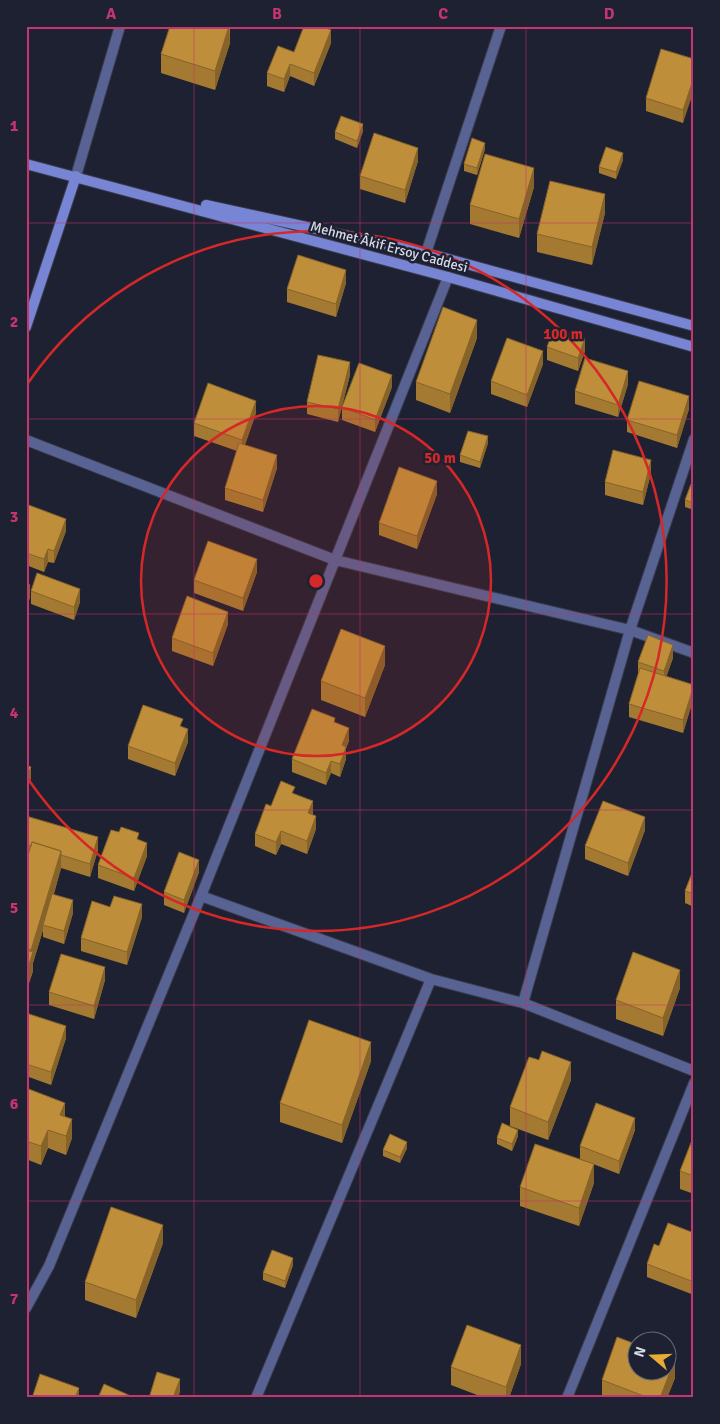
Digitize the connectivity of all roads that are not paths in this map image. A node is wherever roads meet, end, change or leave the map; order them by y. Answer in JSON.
{"nodes":[{"id":1,"x":120,"y":26,"type":"edge"},
{"id":2,"x":501,"y":26,"type":"edge"},
{"id":3,"x":26,"y":164,"type":"edge"},
{"id":4,"x":76,"y":176,"type":"junction"},
{"id":5,"x":426,"y":253,"type":"junction"},
{"id":6,"x":448,"y":277,"type":"junction"},
{"id":7,"x":694,"y":326,"type":"edge"},
{"id":8,"x":26,"y":327,"type":"edge"},
{"id":9,"x":694,"y":347,"type":"edge"},
{"id":10,"x":694,"y":439,"type":"edge"},
{"id":11,"x":26,"y":440,"type":"edge"},
{"id":12,"x":335,"y":560,"type":"junction"},
{"id":13,"x":630,"y":630,"type":"junction"},
{"id":14,"x":694,"y":653,"type":"edge"},
{"id":15,"x":200,"y":896,"type":"junction"},
{"id":16,"x":431,"y":979,"type":"junction"},
{"id":17,"x":523,"y":1003,"type":"junction"},
{"id":18,"x":694,"y":1070,"type":"edge"},
{"id":19,"x":694,"y":1083,"type":"edge"},
{"id":20,"x":26,"y":1308,"type":"edge"},
{"id":21,"x":256,"y":1398,"type":"edge"},
{"id":22,"x":566,"y":1398,"type":"edge"}],
"edges":[{"from":1,"to":4,"type":"street"},
{"from":2,"to":5,"type":"street"},
{"from":3,"to":4,"type":"main road","name":"Mehmet Âkif Ersoy Caddesi"},
{"from":4,"to":5,"type":"main road","name":"Mehmet Âkif Ersoy Caddesi"},
{"from":4,"to":6,"type":"main road","name":"Mehmet Âkif Ersoy Caddesi"},
{"from":4,"to":8,"type":"main road"},
{"from":5,"to":7,"type":"main road","name":"Mehmet Âkif Ersoy Caddesi"},
{"from":6,"to":9,"type":"main road","name":"Mehmet Âkif Ersoy Caddesi"},
{"from":6,"to":12,"type":"street"},
{"from":10,"to":13,"type":"street"},
{"from":11,"to":12,"type":"street"},
{"from":12,"to":13,"type":"street"},
{"from":12,"to":15,"type":"street"},
{"from":13,"to":14,"type":"street"},
{"from":13,"to":17,"type":"street"},
{"from":15,"to":16,"type":"street"},
{"from":15,"to":20,"type":"street"},
{"from":16,"to":17,"type":"street"},
{"from":16,"to":21,"type":"street"},
{"from":17,"to":18,"type":"street"},
{"from":19,"to":22,"type":"street"}]}
